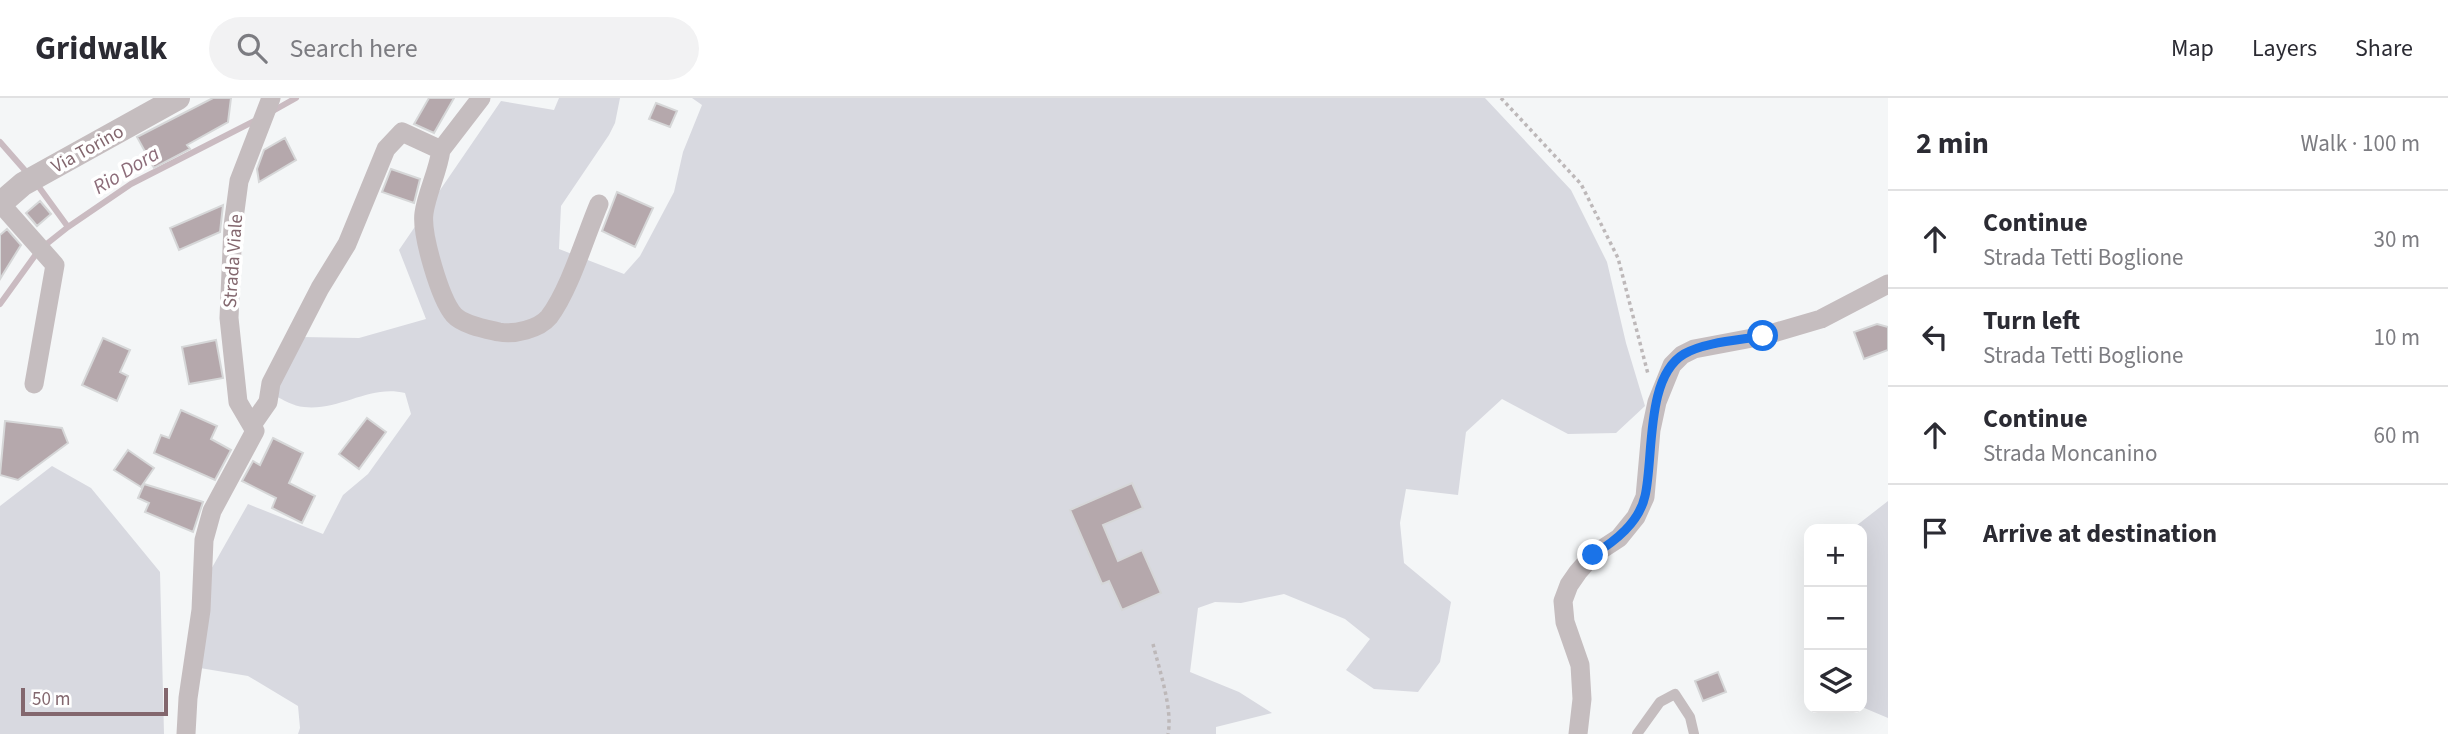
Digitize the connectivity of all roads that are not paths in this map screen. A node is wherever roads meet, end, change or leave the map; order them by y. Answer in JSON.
{"nodes":[{"id":1,"x":178,"y":98,"type":"edge"},
{"id":2,"x":481,"y":98,"type":"edge"},
{"id":3,"x":269,"y":102,"type":"edge"},
{"id":4,"x":441,"y":150,"type":"junction"},
{"id":5,"x":0,"y":203,"type":"edge"},
{"id":6,"x":599,"y":204,"type":"dead end"},
{"id":7,"x":1888,"y":284,"type":"edge"},
{"id":8,"x":34,"y":384,"type":"dead end"},
{"id":9,"x":251,"y":425,"type":"junction"},
{"id":10,"x":186,"y":734,"type":"edge"},
{"id":11,"x":1578,"y":734,"type":"edge"},
{"id":12,"x":1637,"y":734,"type":"edge"},
{"id":13,"x":1694,"y":734,"type":"edge"}],
"edges":[{"from":1,"to":5,"type":"street","name":"Via Torino"},
{"from":2,"to":4,"type":"street"},
{"from":3,"to":9,"type":"street","name":"Strada Viale"},
{"from":4,"to":6,"type":"street"},
{"from":4,"to":9,"type":"street"},
{"from":5,"to":8,"type":"street"},
{"from":7,"to":11,"type":"street"},
{"from":9,"to":10,"type":"street"},
{"from":12,"to":13,"type":"lane"}]}
